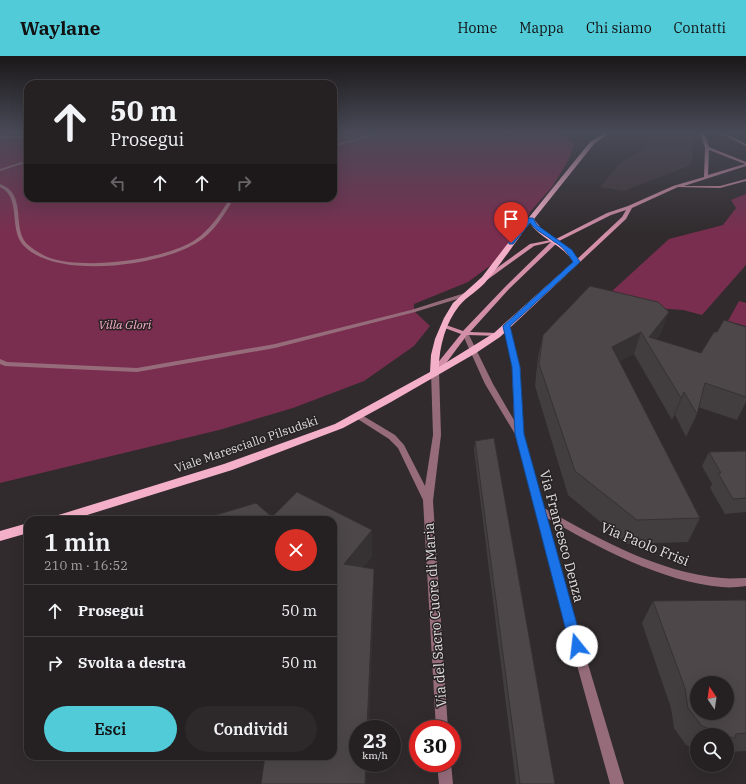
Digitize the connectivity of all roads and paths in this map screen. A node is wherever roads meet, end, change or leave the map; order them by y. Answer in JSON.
{"nodes":[{"id":1,"x":13,"y":166,"type":"edge"},
{"id":2,"x":574,"y":166,"type":"edge"},
{"id":3,"x":706,"y":166,"type":"edge"},
{"id":4,"x":739,"y":166,"type":"edge"},
{"id":5,"x":0,"y":170,"type":"edge"},
{"id":6,"x":706,"y":176,"type":"junction"},
{"id":7,"x":746,"y":180,"type":"edge"},
{"id":8,"x":0,"y":185,"type":"edge"},
{"id":9,"x":675,"y":187,"type":"junction"},
{"id":10,"x":230,"y":202,"type":"edge"},
{"id":11,"x":630,"y":207,"type":"junction"},
{"id":12,"x":531,"y":219,"type":"junction"},
{"id":13,"x":557,"y":240,"type":"junction"},
{"id":14,"x":576,"y":262,"type":"junction"},
{"id":15,"x":485,"y":279,"type":"junction"},
{"id":16,"x":465,"y":295,"type":"junction"},
{"id":17,"x":444,"y":326,"type":"junction"},
{"id":18,"x":507,"y":326,"type":"junction"},
{"id":19,"x":465,"y":333,"type":"junction"},
{"id":20,"x":497,"y":334,"type":"junction"},
{"id":21,"x":473,"y":351,"type":"junction"},
{"id":22,"x":0,"y":361,"type":"edge"},
{"id":23,"x":435,"y":372,"type":"junction"},
{"id":24,"x":357,"y":416,"type":"junction"},
{"id":25,"x":519,"y":434,"type":"junction"},
{"id":26,"x":428,"y":501,"type":"junction"},
{"id":27,"x":540,"y":510,"type":"junction"},
{"id":28,"x":69,"y":516,"type":"edge"},
{"id":29,"x":24,"y":529,"type":"edge"},
{"id":30,"x":0,"y":536,"type":"edge"},
{"id":31,"x":746,"y":582,"type":"edge"},
{"id":32,"x":441,"y":720,"type":"edge"},
{"id":33,"x":445,"y":772,"type":"edge"},
{"id":34,"x":446,"y":784,"type":"edge"},
{"id":35,"x":617,"y":784,"type":"edge"}],
"edges":[{"from":1,"to":5,"type":"street"},
{"from":2,"to":12,"type":"main road"},
{"from":3,"to":6,"type":"main road"},
{"from":4,"to":6,"type":"main road"},
{"from":6,"to":9,"type":"main road"},
{"from":7,"to":9,"type":"main road"},
{"from":8,"to":10,"type":"street"},
{"from":9,"to":11,"type":"main road"},
{"from":11,"to":13,"type":"main road"},
{"from":11,"to":14,"type":"main road"},
{"from":12,"to":13,"type":"main road"},
{"from":12,"to":15,"type":"main road"},
{"from":13,"to":14,"type":"main road"},
{"from":13,"to":15,"type":"main road"},
{"from":13,"to":19,"type":"main road"},
{"from":14,"to":18,"type":"main road","name":"Viale Maresciallo Pilsudski"},
{"from":15,"to":16,"type":"main road"},
{"from":16,"to":17,"type":"main road"},
{"from":16,"to":22,"type":"street"},
{"from":17,"to":19,"type":"main road"},
{"from":17,"to":23,"type":"main road"},
{"from":18,"to":20,"type":"main road","name":"Viale Maresciallo Pilsudski"},
{"from":18,"to":25,"type":"street"},
{"from":19,"to":20,"type":"main road"},
{"from":19,"to":21,"type":"street","name":"Via Francesco Denza"},
{"from":19,"to":23,"type":"main road"},
{"from":20,"to":21,"type":"main road","name":"Viale Maresciallo Pilsudski"},
{"from":21,"to":23,"type":"main road","name":"Viale Maresciallo Pilsudski"},
{"from":21,"to":25,"type":"street","name":"Via Francesco Denza"},
{"from":23,"to":24,"type":"main road","name":"Viale Maresciallo Pilsudski"},
{"from":23,"to":26,"type":"street","name":"Via del Sacro Cuore di Maria"},
{"from":24,"to":26,"type":"street","name":"Via del Sacro Cuore di Maria"},
{"from":24,"to":28,"type":"main road","name":"Viale Maresciallo Pilsudski"},
{"from":25,"to":27,"type":"street","name":"Via Francesco Denza"},
{"from":26,"to":32,"type":"street","name":"Via del Sacro Cuore di Maria"},
{"from":27,"to":31,"type":"street","name":"Via Paolo Frisi"},
{"from":27,"to":35,"type":"street","name":"Via Francesco Denza"},
{"from":29,"to":30,"type":"main road"},
{"from":33,"to":34,"type":"street"}]}
